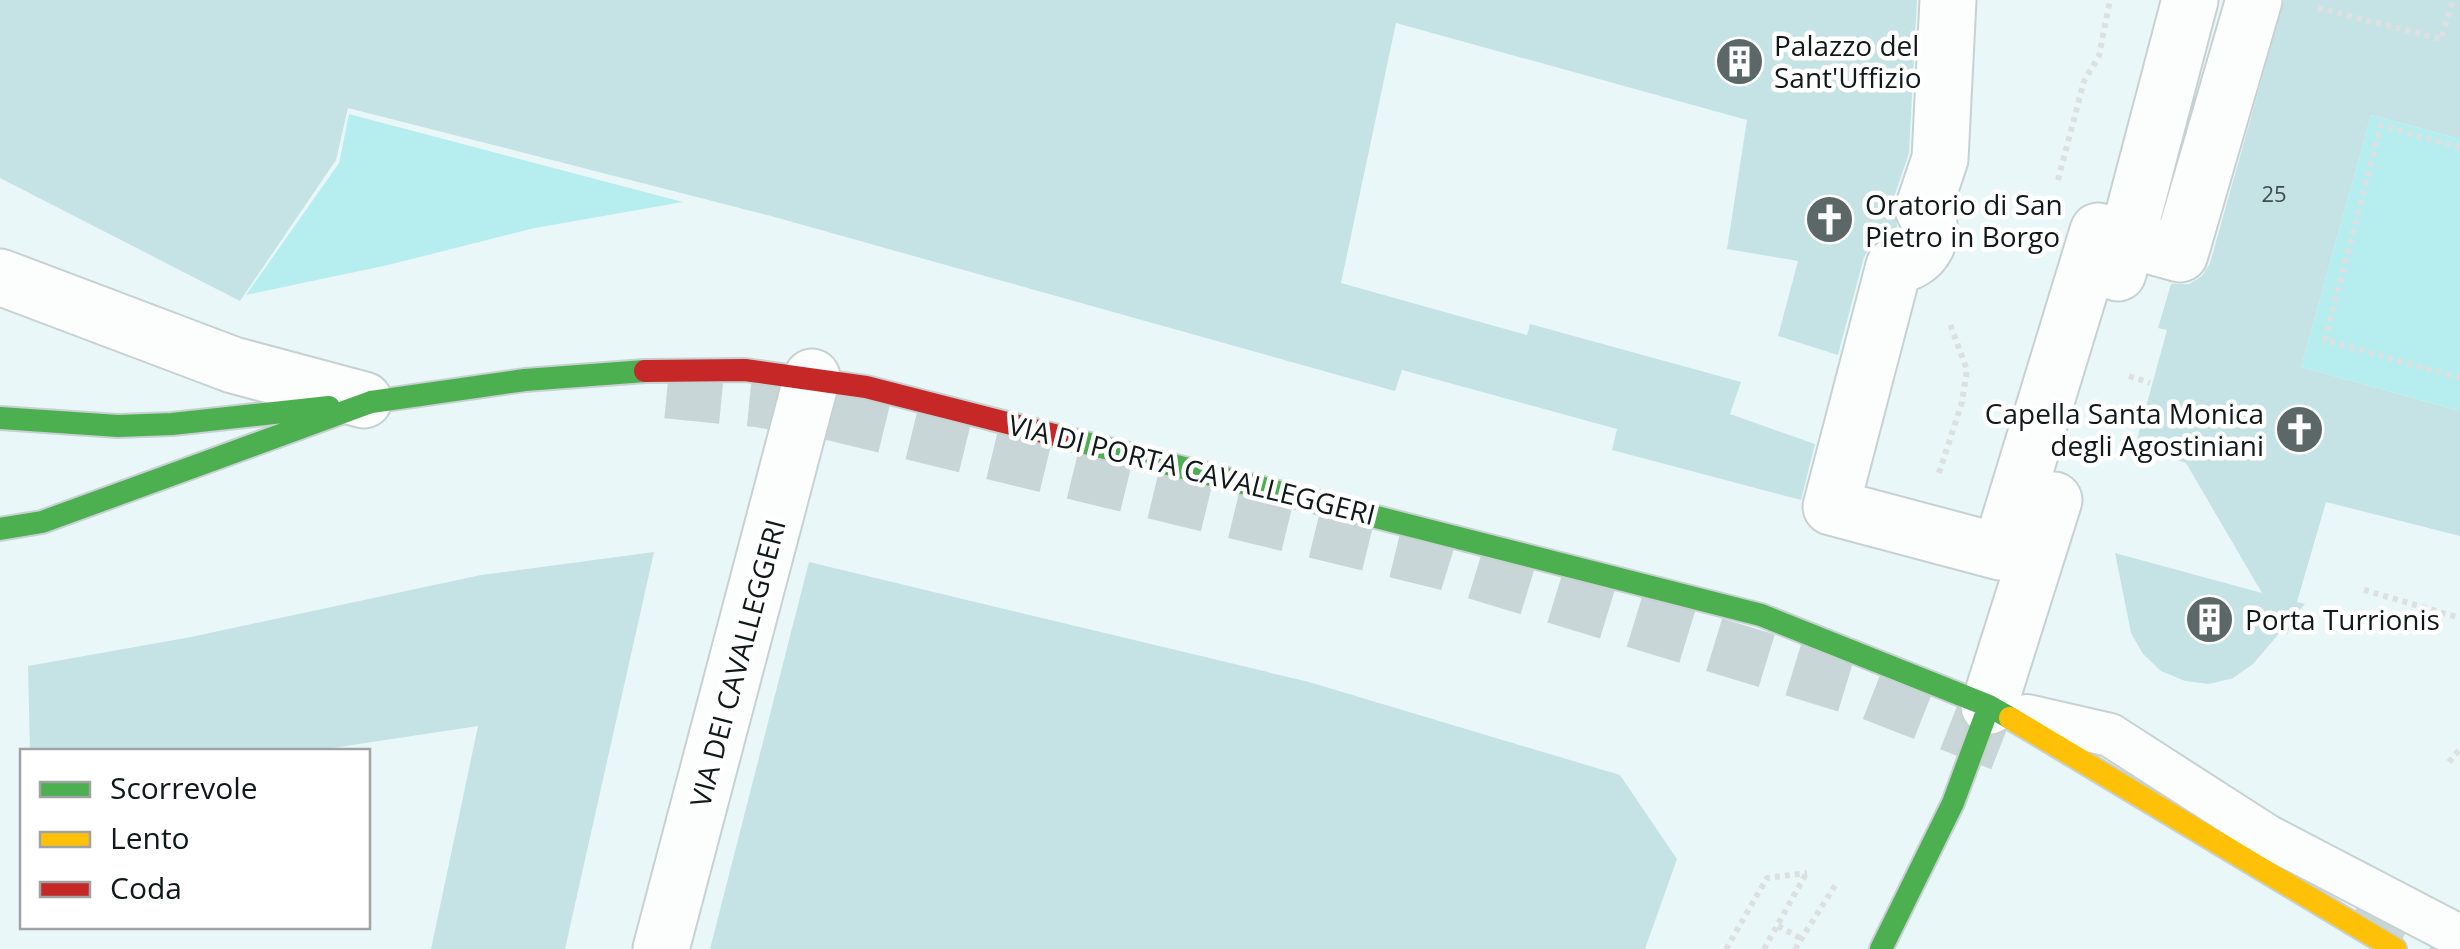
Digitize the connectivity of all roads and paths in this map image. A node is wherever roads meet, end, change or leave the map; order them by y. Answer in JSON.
{"nodes":[{"id":1,"x":1948,"y":0,"type":"edge"},
{"id":2,"x":2110,"y":0,"type":"edge"},
{"id":3,"x":2190,"y":0,"type":"edge"},
{"id":4,"x":2452,"y":0,"type":"edge"},
{"id":5,"x":2278,"y":2,"type":"edge"},
{"id":6,"x":2084,"y":80,"type":"dead end"},
{"id":7,"x":2460,"y":148,"type":"edge"},
{"id":8,"x":2127,"y":239,"type":"junction"},
{"id":9,"x":0,"y":278,"type":"edge"},
{"id":10,"x":1949,"y":321,"type":"dead end"},
{"id":11,"x":2130,"y":376,"type":"dead end"},
{"id":12,"x":812,"y":378,"type":"junction"},
{"id":13,"x":2460,"y":378,"type":"edge"},
{"id":14,"x":2150,"y":383,"type":"dead end"},
{"id":15,"x":372,"y":402,"type":"junction"},
{"id":16,"x":0,"y":418,"type":"edge"},
{"id":17,"x":62,"y":423,"type":"junction"},
{"id":18,"x":0,"y":447,"type":"edge"},
{"id":19,"x":1936,"y":485,"type":"dead end"},
{"id":20,"x":0,"y":530,"type":"edge"},
{"id":21,"x":2364,"y":590,"type":"dead end"},
{"id":22,"x":2460,"y":618,"type":"edge"},
{"id":23,"x":1989,"y":706,"type":"junction"},
{"id":24,"x":2460,"y":750,"type":"edge"},
{"id":25,"x":2449,"y":762,"type":"dead end"},
{"id":26,"x":1836,"y":884,"type":"dead end"},
{"id":27,"x":1778,"y":926,"type":"junction"},
{"id":28,"x":2451,"y":932,"type":"dead end"},
{"id":29,"x":1802,"y":940,"type":"junction"},
{"id":30,"x":662,"y":949,"type":"edge"},
{"id":31,"x":1726,"y":949,"type":"edge"},
{"id":32,"x":1764,"y":949,"type":"edge"},
{"id":33,"x":1796,"y":949,"type":"edge"},
{"id":34,"x":1880,"y":949,"type":"edge"},
{"id":35,"x":2395,"y":949,"type":"edge"}],
"edges":[{"from":1,"to":8,"type":"street"},
{"from":2,"to":6,"type":"path"},
{"from":3,"to":8,"type":"street"},
{"from":4,"to":5,"type":"path"},
{"from":5,"to":8,"type":"street"},
{"from":7,"to":13,"type":"path"},
{"from":8,"to":23,"type":"street"},
{"from":9,"to":15,"type":"street"},
{"from":10,"to":19,"type":"path"},
{"from":11,"to":14,"type":"path"},
{"from":12,"to":15,"type":"main road","name":"VIA DI PORTA CAVALLEGGERI"},
{"from":12,"to":23,"type":"main road","name":"VIA DI PORTA CAVALLEGGERI"},
{"from":12,"to":30,"type":"street","name":"VIA DEI CAVALLEGGERI"},
{"from":15,"to":17,"type":"main road","name":"VIA DI PORTA CAVALLEGGERI"},
{"from":15,"to":20,"type":"main road","name":"VIA DI PORTA CAVALLEGGERI"},
{"from":16,"to":17,"type":"main road","name":"VIA DI PORTA CAVALLEGGERI"},
{"from":17,"to":18,"type":"lane","name":"VIA DI PORTA CAVALLEGGERI"},
{"from":21,"to":22,"type":"path"},
{"from":23,"to":28,"type":"lane"},
{"from":23,"to":34,"type":"main road"},
{"from":23,"to":35,"type":"main road","name":"VIA DI PORTA CAVALLEGGERI"},
{"from":24,"to":25,"type":"path"},
{"from":26,"to":29,"type":"path"},
{"from":27,"to":29,"type":"path"},
{"from":27,"to":31,"type":"path"},
{"from":27,"to":32,"type":"path"},
{"from":29,"to":33,"type":"path"}]}
